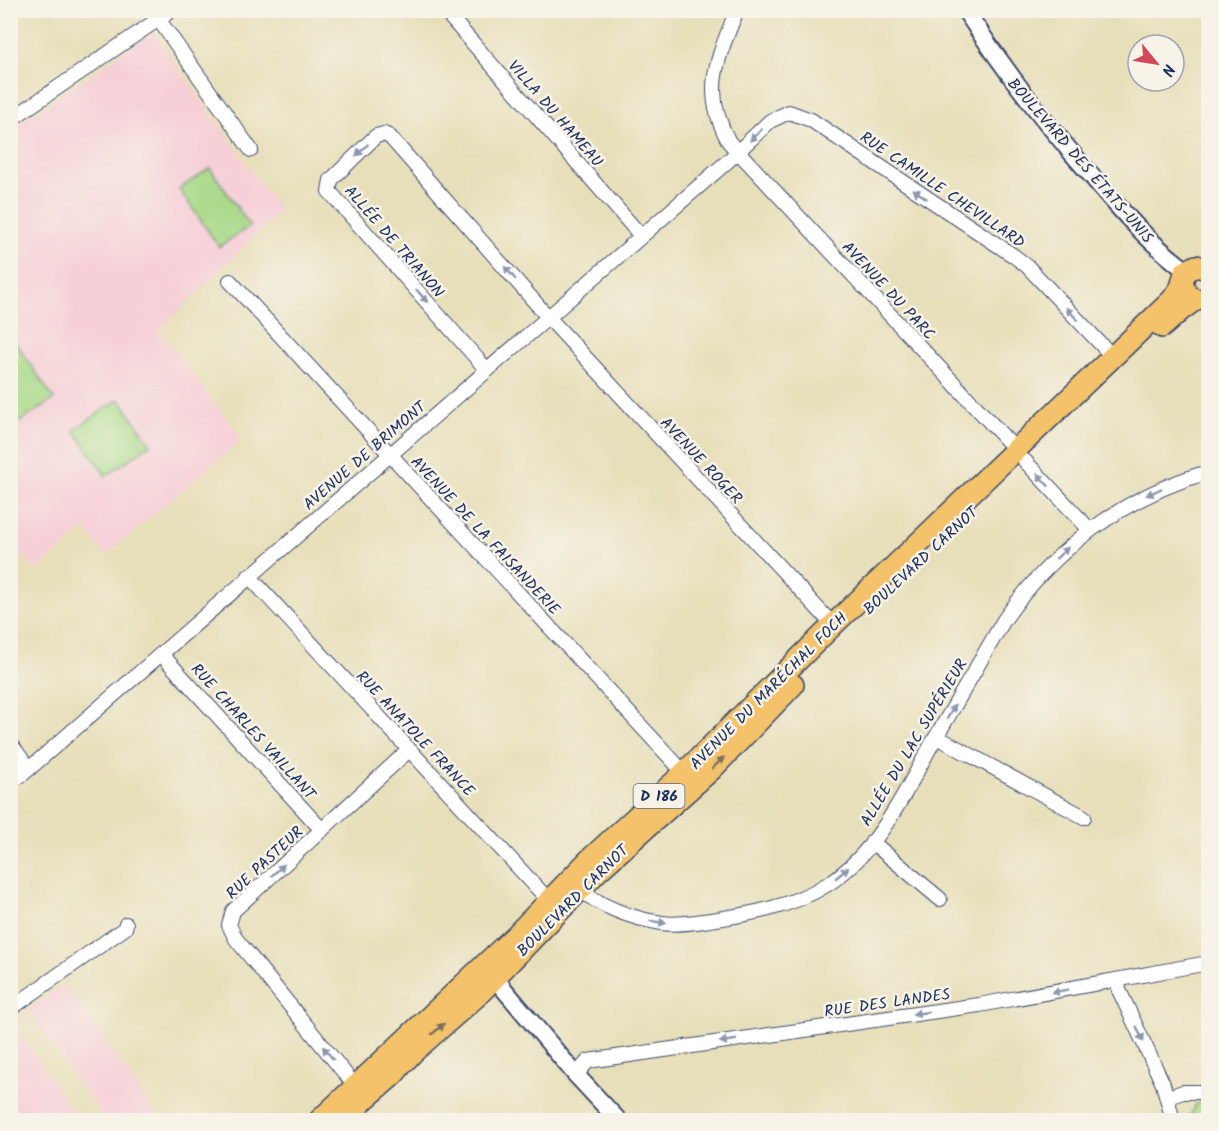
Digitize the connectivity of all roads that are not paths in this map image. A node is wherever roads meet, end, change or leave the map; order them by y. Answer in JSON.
{"nodes":[{"id":1,"x":172,"y":10,"type":"edge"},
{"id":2,"x":447,"y":10,"type":"edge"},
{"id":3,"x":737,"y":10,"type":"edge"},
{"id":4,"x":965,"y":10,"type":"edge"},
{"id":5,"x":159,"y":20,"type":"junction"},
{"id":6,"x":10,"y":120,"type":"edge"},
{"id":7,"x":251,"y":150,"type":"dead end"},
{"id":8,"x":738,"y":153,"type":"junction"},
{"id":9,"x":641,"y":236,"type":"junction"},
{"id":10,"x":1199,"y":278,"type":"edge"},
{"id":11,"x":230,"y":281,"type":"dead end"},
{"id":12,"x":548,"y":317,"type":"junction"},
{"id":13,"x":1113,"y":357,"type":"junction"},
{"id":14,"x":487,"y":370,"type":"junction"},
{"id":15,"x":389,"y":455,"type":"junction"},
{"id":16,"x":1020,"y":456,"type":"junction"},
{"id":17,"x":1209,"y":471,"type":"edge"},
{"id":18,"x":1090,"y":530,"type":"junction"},
{"id":19,"x":249,"y":576,"type":"junction"},
{"id":20,"x":837,"y":630,"type":"junction"},
{"id":21,"x":162,"y":654,"type":"junction"},
{"id":22,"x":937,"y":737,"type":"junction"},
{"id":23,"x":10,"y":743,"type":"edge"},
{"id":24,"x":410,"y":750,"type":"junction"},
{"id":25,"x":29,"y":769,"type":"junction"},
{"id":26,"x":690,"y":779,"type":"junction"},
{"id":27,"x":10,"y":782,"type":"edge"},
{"id":28,"x":1084,"y":817,"type":"dead end"},
{"id":29,"x":322,"y":830,"type":"junction"},
{"id":30,"x":872,"y":842,"type":"junction"},
{"id":31,"x":575,"y":885,"type":"junction"},
{"id":32,"x":940,"y":899,"type":"dead end"},
{"id":33,"x":554,"y":906,"type":"junction"},
{"id":34,"x":126,"y":924,"type":"dead end"},
{"id":35,"x":1209,"y":963,"type":"edge"},
{"id":36,"x":488,"y":971,"type":"junction"},
{"id":37,"x":1118,"y":980,"type":"junction"},
{"id":38,"x":10,"y":1009,"type":"edge"},
{"id":39,"x":576,"y":1075,"type":"junction"},
{"id":40,"x":361,"y":1092,"type":"junction"},
{"id":41,"x":1209,"y":1092,"type":"edge"},
{"id":42,"x":1168,"y":1097,"type":"junction"},
{"id":43,"x":320,"y":1120,"type":"edge"},
{"id":44,"x":344,"y":1120,"type":"edge"},
{"id":45,"x":618,"y":1120,"type":"edge"},
{"id":46,"x":1173,"y":1120,"type":"edge"}],
"edges":[{"from":1,"to":5,"type":"street"},
{"from":2,"to":9,"type":"street","name":"VILLA DU HAMEAU"},
{"from":3,"to":8,"type":"street","name":"AVENUE DU PARC"},
{"from":4,"to":10,"type":"street","name":"BOULEVARD DES ÉTATS-UNIS"},
{"from":5,"to":6,"type":"street"},
{"from":5,"to":7,"type":"street"},
{"from":8,"to":9,"type":"street","name":"AVENUE DE BRIMONT"},
{"from":13,"to":8,"type":"street","name":"RUE CAMILLE CHEVILLARD","one_way":true},
{"from":8,"to":16,"type":"street","name":"AVENUE DU PARC"},
{"from":9,"to":12,"type":"street","name":"AVENUE DE BRIMONT"},
{"from":10,"to":13,"type":"main road","number":"D 186"},
{"from":10,"to":16,"type":"main road","name":"BOULEVARD CARNOT","number":"D 186"},
{"from":11,"to":15,"type":"street","name":"AVENUE DE LA FAISANDERIE"},
{"from":12,"to":14,"type":"street","name":"AVENUE DE BRIMONT"},
{"from":12,"to":14,"type":"street","name":"ALLÉE DE TRIANON","one_way":true},
{"from":12,"to":20,"type":"street","name":"AVENUE ROGER"},
{"from":13,"to":16,"type":"main road","number":"D 186"},
{"from":14,"to":15,"type":"street","name":"AVENUE DE BRIMONT"},
{"from":15,"to":19,"type":"street","name":"AVENUE DE BRIMONT"},
{"from":15,"to":26,"type":"street","name":"AVENUE DE LA FAISANDERIE"},
{"from":18,"to":16,"type":"street","name":"AVENUE DU PARC","one_way":true},
{"from":16,"to":20,"type":"main road","name":"BOULEVARD CARNOT","number":"D 186"},
{"from":17,"to":18,"type":"street","name":"ALLÉE DU LAC SUPÉRIEUR","one_way":true},
{"from":22,"to":18,"type":"street","name":"ALLÉE DU LAC SUPÉRIEUR","one_way":true},
{"from":19,"to":21,"type":"street","name":"AVENUE DE BRIMONT"},
{"from":19,"to":24,"type":"street","name":"RUE ANATOLE FRANCE"},
{"from":20,"to":26,"type":"main road","name":"BOULEVARD CARNOT","number":"D 186"},
{"from":21,"to":25,"type":"street","name":"AVENUE DE BRIMONT"},
{"from":21,"to":29,"type":"street","name":"RUE CHARLES VAILLANT"},
{"from":22,"to":28,"type":"street"},
{"from":22,"to":30,"type":"street","name":"ALLÉE DU LAC SUPÉRIEUR"},
{"from":23,"to":25,"type":"street"},
{"from":24,"to":29,"type":"street","name":"RUE PASTEUR"},
{"from":24,"to":33,"type":"street","name":"RUE ANATOLE FRANCE"},
{"from":25,"to":27,"type":"street","name":"AVENUE DE BRIMONT"},
{"from":26,"to":31,"type":"main road","name":"BOULEVARD CARNOT","number":"D 186"},
{"from":40,"to":29,"type":"street","name":"RUE PASTEUR","one_way":true},
{"from":31,"to":30,"type":"street","name":"ALLÉE DU LAC SUPÉRIEUR","one_way":true},
{"from":30,"to":32,"type":"street"},
{"from":31,"to":33,"type":"main road","name":"BOULEVARD CARNOT","number":"D 186"},
{"from":33,"to":36,"type":"main road","name":"BOULEVARD CARNOT","number":"D 186"},
{"from":33,"to":36,"type":"main road","number":"D 186"},
{"from":34,"to":38,"type":"street"},
{"from":35,"to":37,"type":"street","name":"RUE DES LANDES"},
{"from":36,"to":39,"type":"street"},
{"from":36,"to":40,"type":"main road","number":"D 186"},
{"from":37,"to":39,"type":"street","name":"RUE DES LANDES","one_way":true},
{"from":37,"to":42,"type":"street","one_way":true},
{"from":39,"to":45,"type":"street"},
{"from":40,"to":43,"type":"main road","number":"D 186"},
{"from":40,"to":44,"type":"main road","number":"D 186"},
{"from":41,"to":42,"type":"street"},
{"from":42,"to":46,"type":"street"}]}
